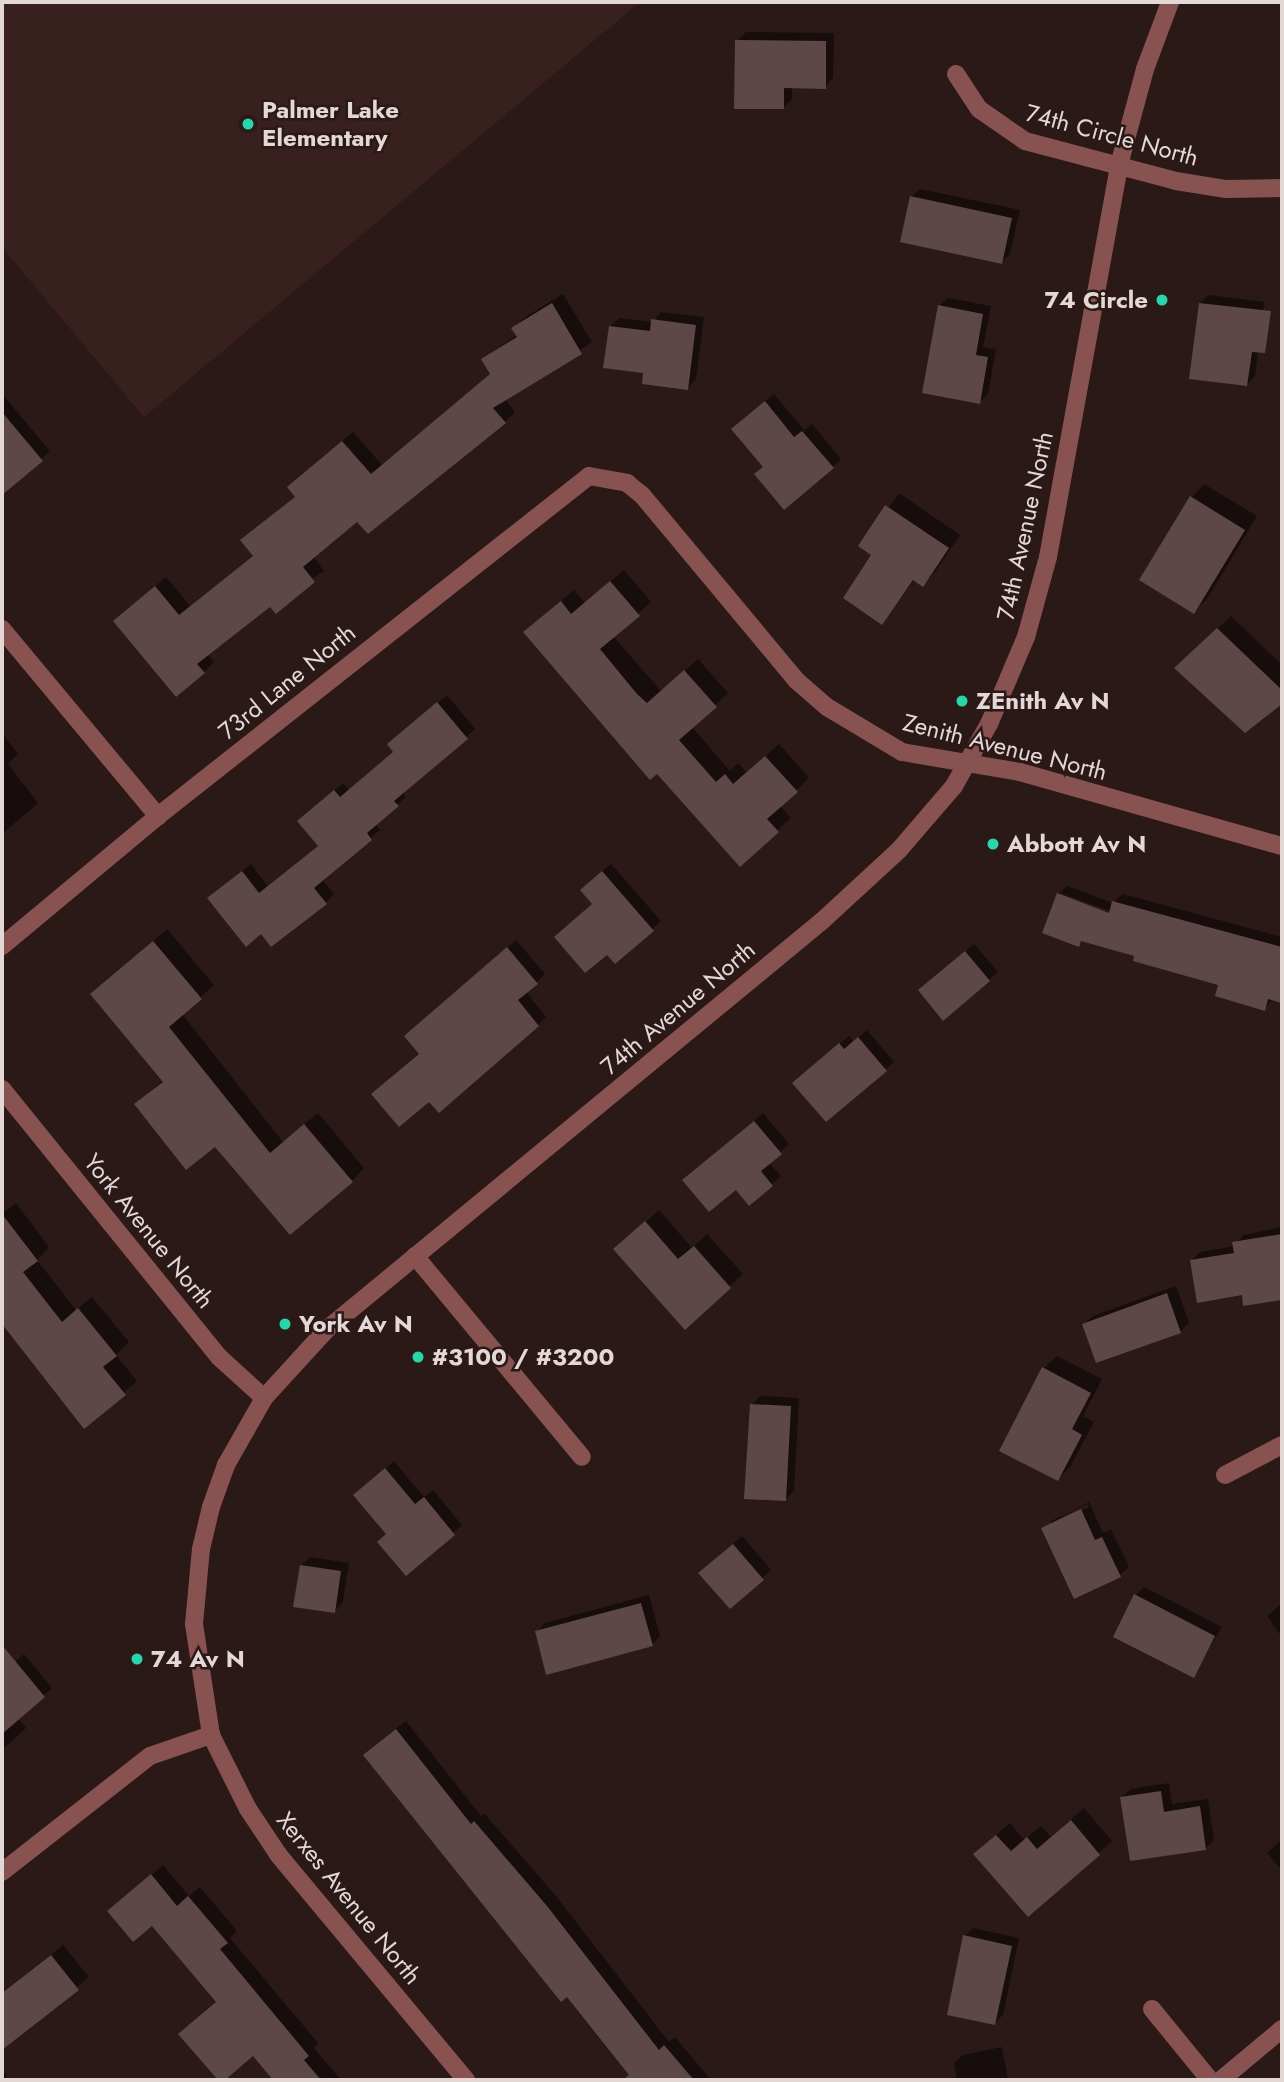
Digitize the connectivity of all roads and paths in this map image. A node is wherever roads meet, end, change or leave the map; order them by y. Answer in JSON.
{"nodes":[{"id":1,"x":1170,"y":2,"type":"edge"},
{"id":2,"x":956,"y":74,"type":"dead end"},
{"id":3,"x":1119,"y":166,"type":"junction"},
{"id":4,"x":1282,"y":188,"type":"edge"},
{"id":5,"x":612,"y":478,"type":"joint"},
{"id":6,"x":2,"y":629,"type":"edge"},
{"id":7,"x":966,"y":764,"type":"junction"},
{"id":8,"x":158,"y":816,"type":"junction"},
{"id":9,"x":1282,"y":846,"type":"edge"},
{"id":10,"x":2,"y":946,"type":"edge"},
{"id":11,"x":2,"y":1089,"type":"edge"},
{"id":12,"x":415,"y":1256,"type":"junction"},
{"id":13,"x":264,"y":1398,"type":"junction"},
{"id":14,"x":1282,"y":1445,"type":"edge"},
{"id":15,"x":582,"y":1457,"type":"dead end"},
{"id":16,"x":1225,"y":1475,"type":"dead end"},
{"id":17,"x":211,"y":1735,"type":"junction"},
{"id":18,"x":2,"y":1872,"type":"edge"},
{"id":19,"x":1152,"y":2009,"type":"dead end"},
{"id":20,"x":1282,"y":2029,"type":"edge"},
{"id":21,"x":466,"y":2080,"type":"edge"},
{"id":22,"x":1210,"y":2080,"type":"edge"},
{"id":23,"x":1221,"y":2080,"type":"edge"}],
"edges":[{"from":1,"to":3,"type":"street","name":"74th Avenue North"},
{"from":2,"to":3,"type":"street","name":"74th Circle North"},
{"from":3,"to":4,"type":"street","name":"74th Circle North"},
{"from":3,"to":7,"type":"street","name":"74th Avenue North"},
{"from":5,"to":7,"type":"street","name":"Zenith Avenue North"},
{"from":5,"to":8,"type":"street","name":"73rd Lane North"},
{"from":6,"to":8,"type":"street"},
{"from":7,"to":9,"type":"street","name":"Zenith Avenue North"},
{"from":7,"to":12,"type":"street","name":"74th Avenue North"},
{"from":8,"to":10,"type":"street","name":"73rd Lane North"},
{"from":11,"to":13,"type":"street","name":"York Avenue North"},
{"from":12,"to":13,"type":"street","name":"74th Avenue North"},
{"from":12,"to":15,"type":"street"},
{"from":13,"to":17,"type":"street","name":"74th Avenue North"},
{"from":14,"to":16,"type":"street"},
{"from":17,"to":18,"type":"street"},
{"from":17,"to":21,"type":"street","name":"Xerxes Avenue North"},
{"from":19,"to":22,"type":"street"},
{"from":20,"to":23,"type":"street"}]}
